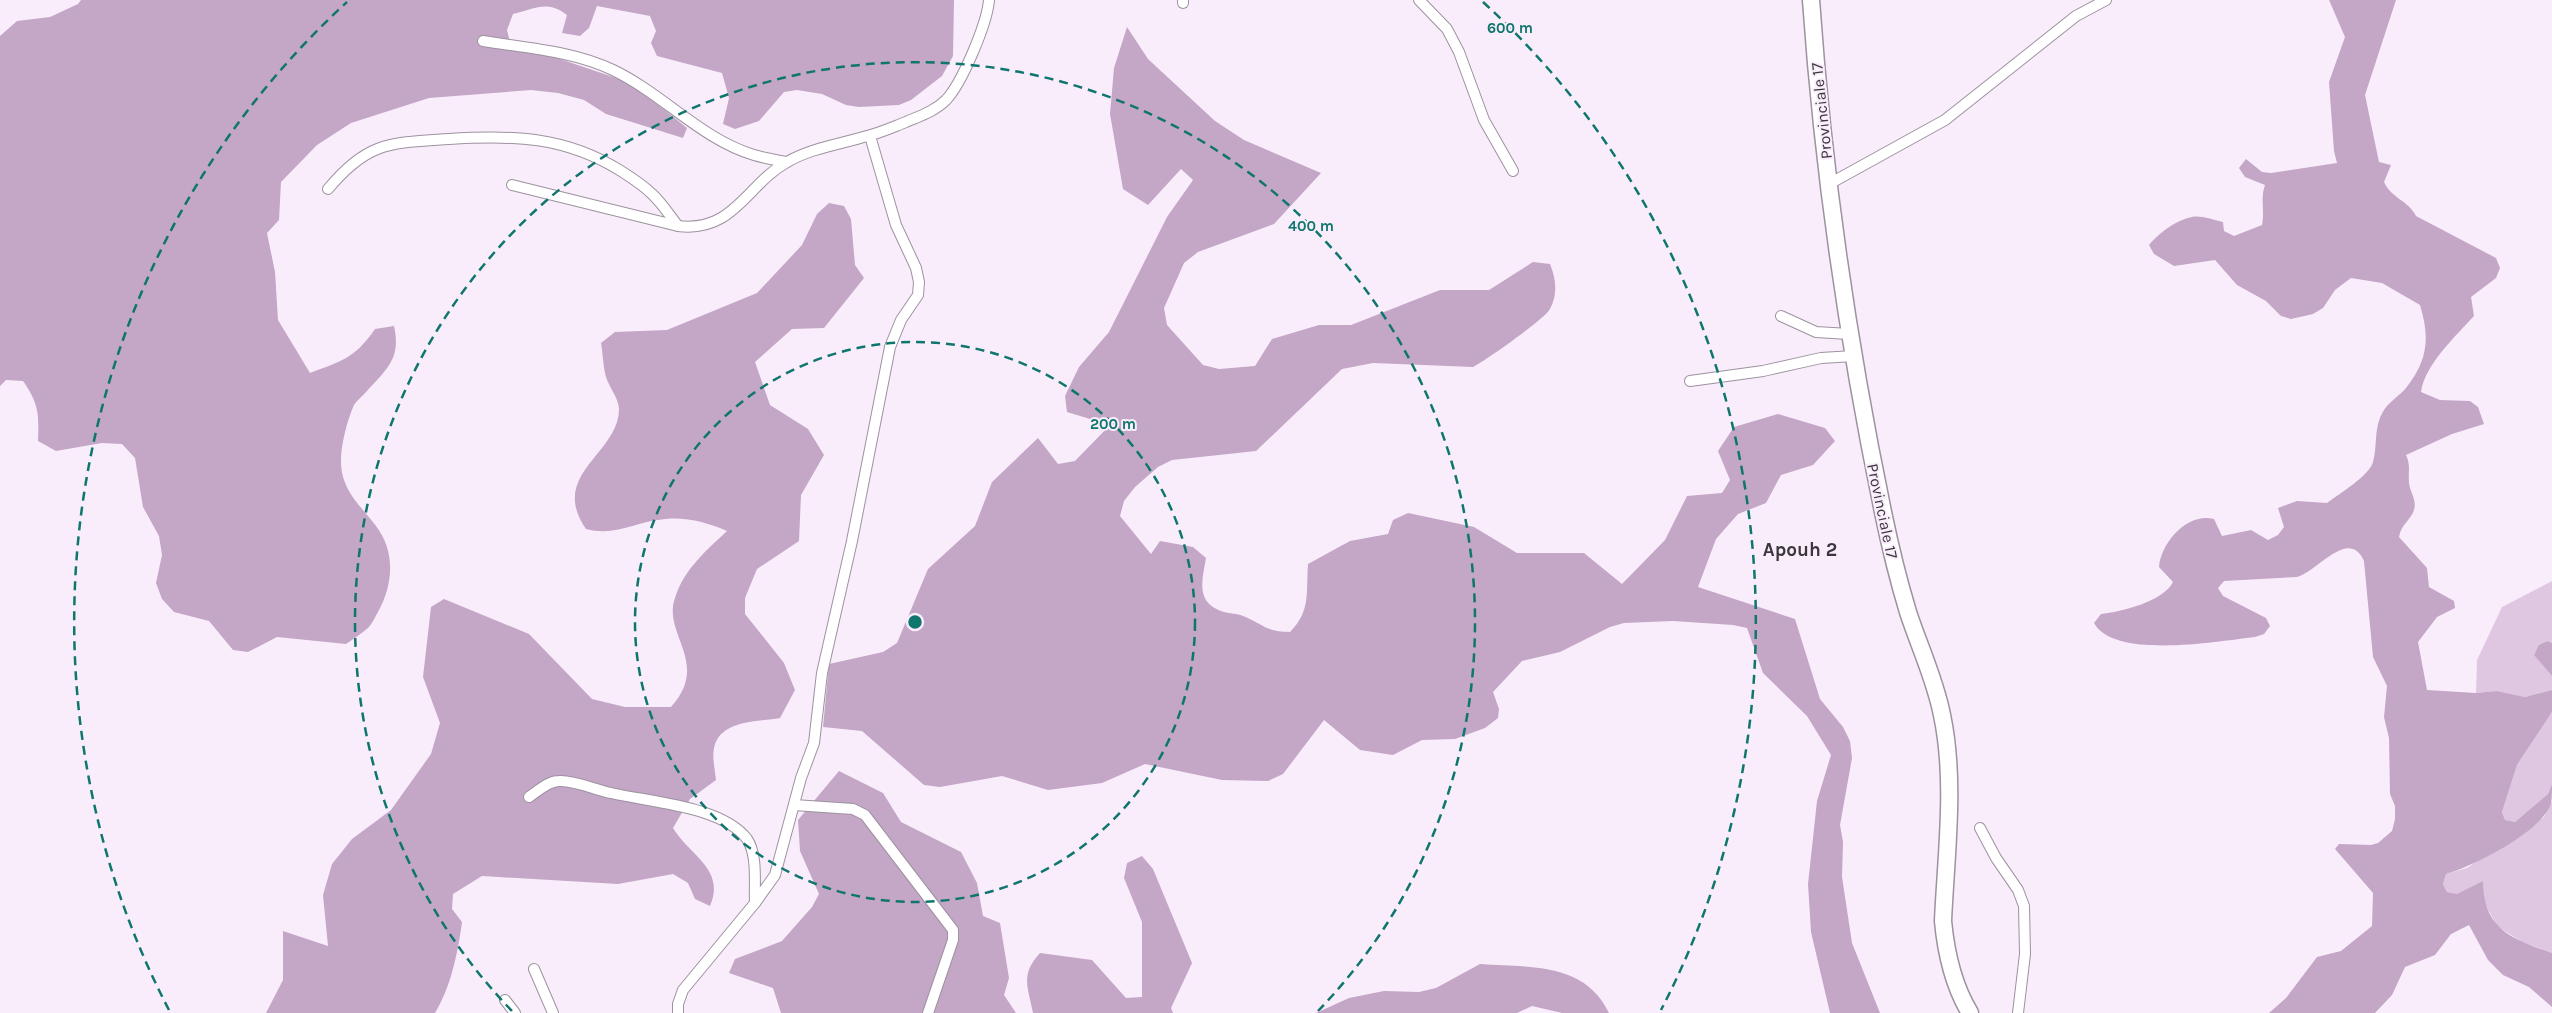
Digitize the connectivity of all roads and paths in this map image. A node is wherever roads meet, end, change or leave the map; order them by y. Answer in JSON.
{"nodes":[{"id":1,"x":989,"y":0,"type":"edge"},
{"id":2,"x":1419,"y":0,"type":"edge"},
{"id":3,"x":1811,"y":0,"type":"edge"},
{"id":4,"x":2106,"y":0,"type":"edge"},
{"id":5,"x":483,"y":41,"type":"dead end"},
{"id":6,"x":870,"y":136,"type":"junction"},
{"id":7,"x":787,"y":162,"type":"junction"},
{"id":8,"x":1513,"y":171,"type":"dead end"},
{"id":9,"x":1829,"y":184,"type":"junction"},
{"id":10,"x":512,"y":185,"type":"dead end"},
{"id":11,"x":328,"y":189,"type":"dead end"},
{"id":12,"x":678,"y":226,"type":"junction"},
{"id":13,"x":1781,"y":316,"type":"dead end"},
{"id":14,"x":1849,"y":334,"type":"junction"},
{"id":15,"x":1854,"y":356,"type":"junction"},
{"id":16,"x":1690,"y":381,"type":"dead end"},
{"id":17,"x":529,"y":797,"type":"dead end"},
{"id":18,"x":794,"y":805,"type":"junction"},
{"id":19,"x":1980,"y":828,"type":"dead end"},
{"id":20,"x":755,"y":903,"type":"junction"},
{"id":21,"x":534,"y":969,"type":"dead end"},
{"id":22,"x":505,"y":1000,"type":"dead end"},
{"id":23,"x":515,"y":1013,"type":"edge"},
{"id":24,"x":553,"y":1013,"type":"edge"},
{"id":25,"x":678,"y":1013,"type":"edge"},
{"id":26,"x":928,"y":1013,"type":"edge"},
{"id":27,"x":1970,"y":1013,"type":"edge"},
{"id":28,"x":2018,"y":1013,"type":"edge"}],
"edges":[{"from":1,"to":6,"type":"street"},
{"from":2,"to":8,"type":"street"},
{"from":3,"to":9,"type":"main road","name":"Provinciale 17"},
{"from":4,"to":9,"type":"street"},
{"from":5,"to":7,"type":"street"},
{"from":6,"to":7,"type":"street"},
{"from":6,"to":18,"type":"street"},
{"from":7,"to":12,"type":"street"},
{"from":9,"to":14,"type":"main road","name":"Provinciale 17"},
{"from":10,"to":12,"type":"street"},
{"from":11,"to":12,"type":"street"},
{"from":13,"to":14,"type":"street"},
{"from":14,"to":15,"type":"main road","name":"Provinciale 17"},
{"from":15,"to":16,"type":"street"},
{"from":15,"to":27,"type":"main road","name":"Provinciale 17"},
{"from":17,"to":20,"type":"street"},
{"from":18,"to":20,"type":"street"},
{"from":18,"to":26,"type":"street"},
{"from":19,"to":28,"type":"street"},
{"from":20,"to":25,"type":"street"},
{"from":21,"to":24,"type":"street"},
{"from":22,"to":23,"type":"street"}]}
